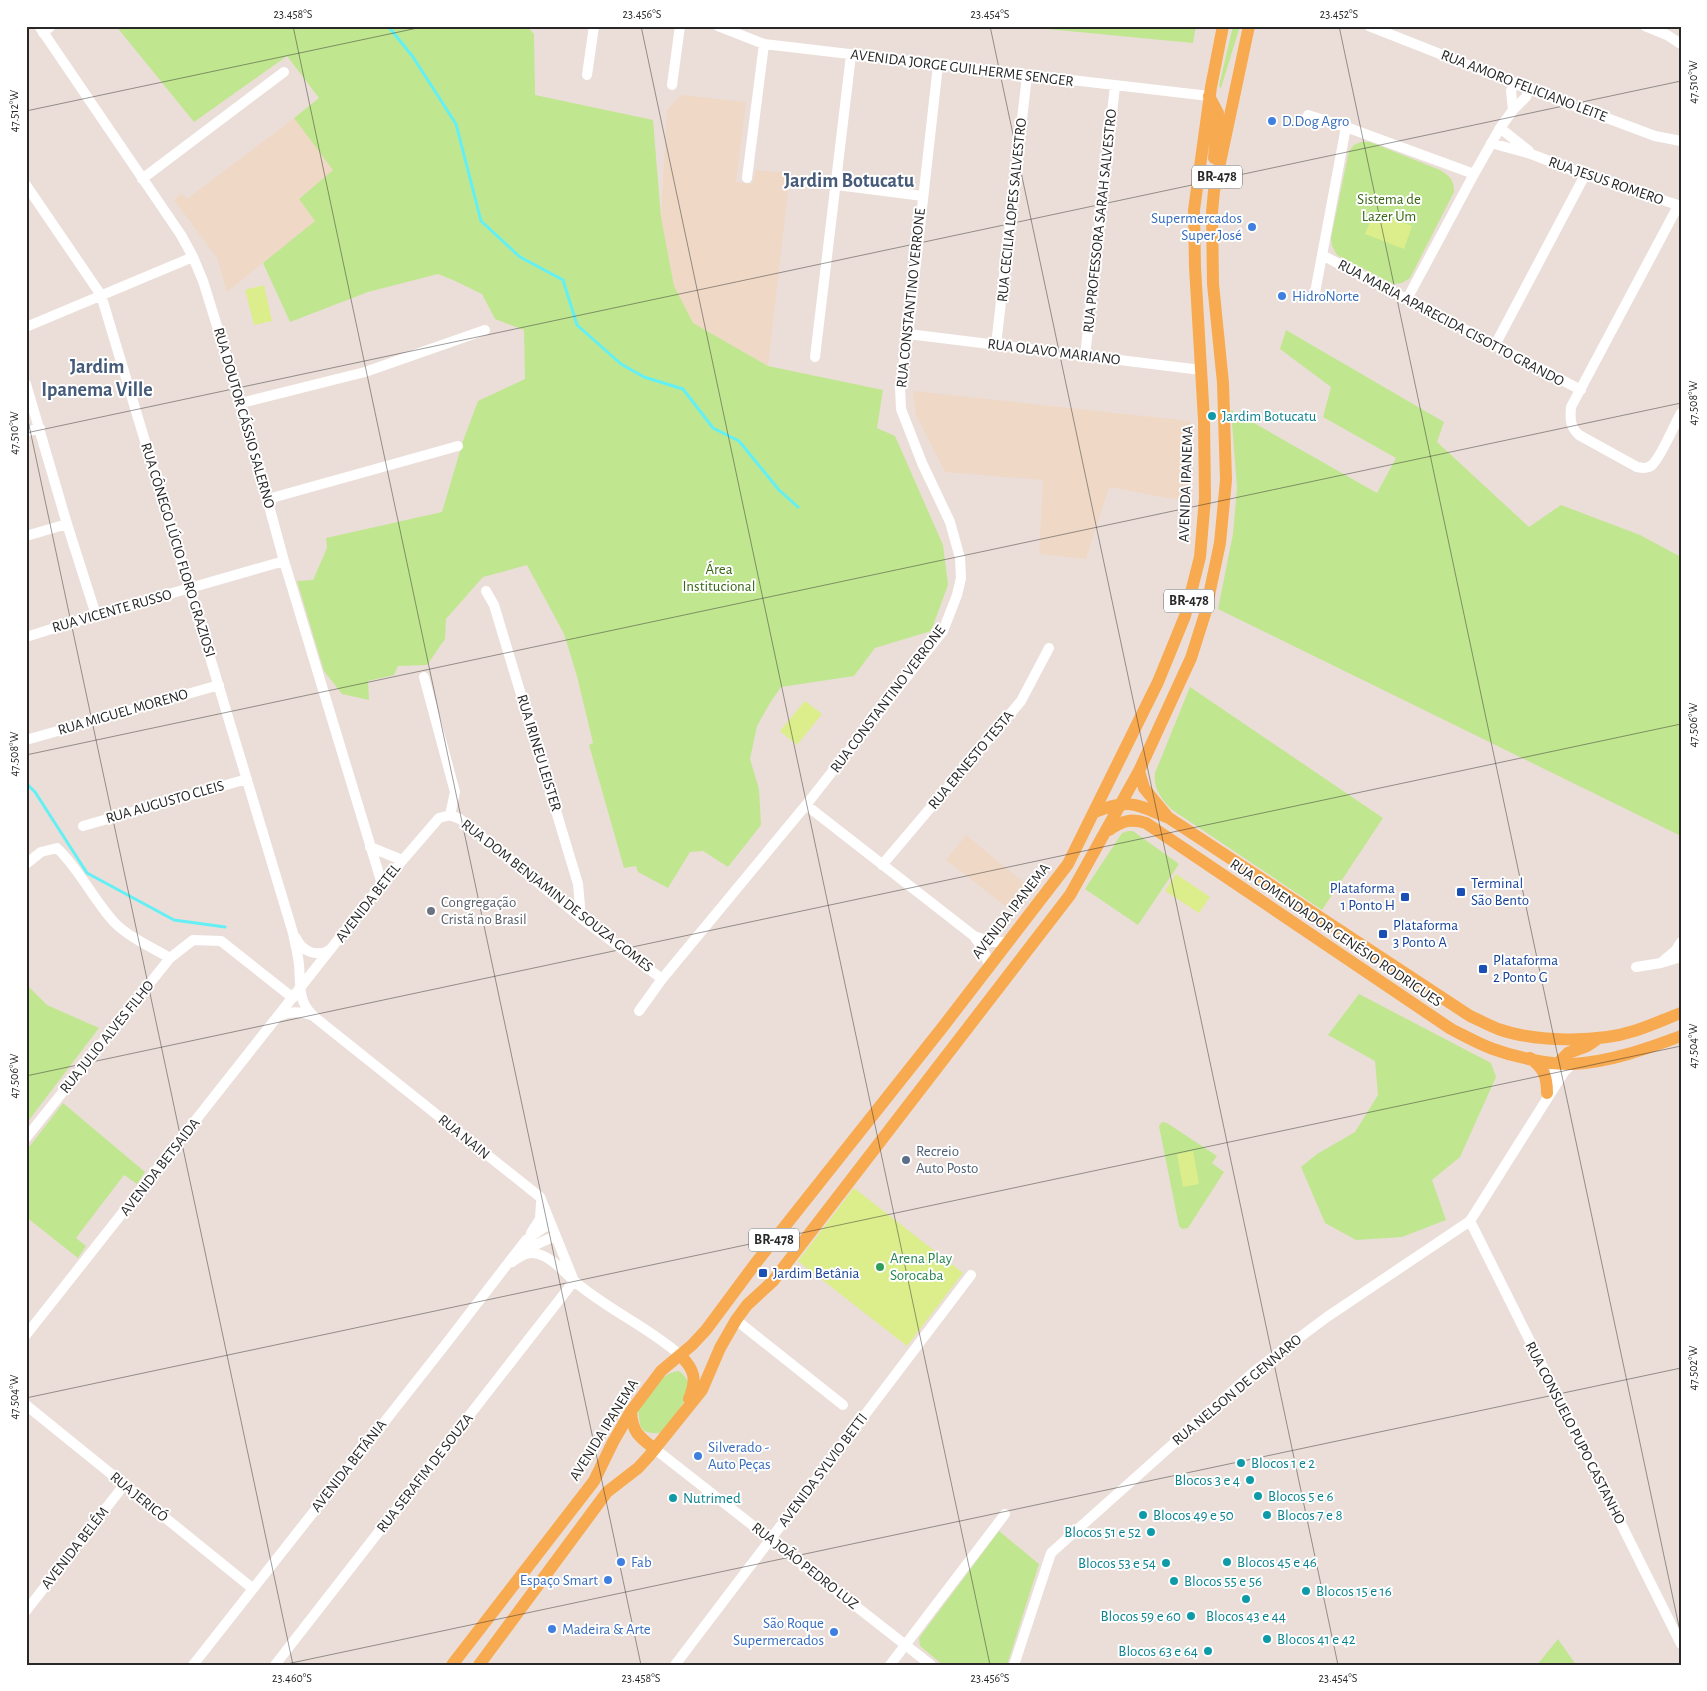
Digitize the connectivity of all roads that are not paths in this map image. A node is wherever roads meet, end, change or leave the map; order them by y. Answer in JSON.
{"nodes":[{"id":1,"x":594,"y":26,"type":"edge"},
{"id":2,"x":680,"y":26,"type":"edge"},
{"id":3,"x":718,"y":26,"type":"edge"},
{"id":4,"x":1223,"y":26,"type":"edge"},
{"id":5,"x":1249,"y":26,"type":"edge"},
{"id":6,"x":1369,"y":26,"type":"edge"},
{"id":7,"x":1645,"y":26,"type":"edge"},
{"id":8,"x":44,"y":28,"type":"edge"},
{"id":9,"x":1667,"y":35,"type":"junction"},
{"id":10,"x":1681,"y":36,"type":"edge"},
{"id":11,"x":764,"y":44,"type":"junction"},
{"id":12,"x":1681,"y":44,"type":"edge"},
{"id":13,"x":851,"y":55,"type":"junction"},
{"id":14,"x":938,"y":65,"type":"junction"},
{"id":15,"x":284,"y":72,"type":"dead end"},
{"id":16,"x":587,"y":75,"type":"dead end"},
{"id":17,"x":1027,"y":76,"type":"junction"},
{"id":18,"x":1515,"y":83,"type":"junction"},
{"id":19,"x":672,"y":85,"type":"dead end"},
{"id":20,"x":1115,"y":86,"type":"junction"},
{"id":21,"x":1529,"y":89,"type":"junction"},
{"id":22,"x":1210,"y":96,"type":"junction"},
{"id":23,"x":1513,"y":110,"type":"junction"},
{"id":24,"x":1308,"y":115,"type":"dead end"},
{"id":25,"x":1346,"y":127,"type":"junction"},
{"id":26,"x":1500,"y":128,"type":"junction"},
{"id":27,"x":1681,"y":141,"type":"edge"},
{"id":28,"x":1491,"y":144,"type":"junction"},
{"id":29,"x":1531,"y":154,"type":"junction"},
{"id":30,"x":1474,"y":174,"type":"junction"},
{"id":31,"x":1585,"y":175,"type":"junction"},
{"id":32,"x":747,"y":178,"type":"dead end"},
{"id":33,"x":142,"y":179,"type":"junction"},
{"id":34,"x":26,"y":185,"type":"edge"},
{"id":35,"x":837,"y":185,"type":"junction"},
{"id":36,"x":1214,"y":191,"type":"junction"},
{"id":37,"x":923,"y":196,"type":"junction"},
{"id":38,"x":1680,"y":206,"type":"edge"},
{"id":39,"x":1322,"y":255,"type":"junction"},
{"id":40,"x":193,"y":257,"type":"junction"},
{"id":41,"x":101,"y":295,"type":"junction"},
{"id":42,"x":1314,"y":298,"type":"dead end"},
{"id":43,"x":1407,"y":299,"type":"junction"},
{"id":44,"x":26,"y":327,"type":"edge"},
{"id":45,"x":485,"y":330,"type":"dead end"},
{"id":46,"x":1218,"y":331,"type":"junction"},
{"id":47,"x":908,"y":334,"type":"junction"},
{"id":48,"x":996,"y":345,"type":"junction"},
{"id":49,"x":1495,"y":345,"type":"junction"},
{"id":50,"x":1085,"y":356,"type":"junction"},
{"id":51,"x":815,"y":357,"type":"dead end"},
{"id":52,"x":1201,"y":370,"type":"junction"},
{"id":53,"x":26,"y":384,"type":"edge"},
{"id":54,"x":1581,"y":390,"type":"junction"},
{"id":55,"x":241,"y":404,"type":"junction"},
{"id":56,"x":1681,"y":413,"type":"edge"},
{"id":57,"x":40,"y":428,"type":"junction"},
{"id":58,"x":26,"y":432,"type":"edge"},
{"id":59,"x":458,"y":446,"type":"dead end"},
{"id":60,"x":268,"y":499,"type":"junction"},
{"id":61,"x":67,"y":524,"type":"junction"},
{"id":62,"x":26,"y":536,"type":"edge"},
{"id":63,"x":284,"y":561,"type":"junction"},
{"id":64,"x":189,"y":588,"type":"junction"},
{"id":65,"x":486,"y":591,"type":"dead end"},
{"id":66,"x":96,"y":615,"type":"junction"},
{"id":67,"x":26,"y":637,"type":"edge"},
{"id":68,"x":1049,"y":648,"type":"dead end"},
{"id":69,"x":424,"y":677,"type":"dead end"},
{"id":70,"x":219,"y":685,"type":"junction"},
{"id":71,"x":26,"y":740,"type":"edge"},
{"id":72,"x":1139,"y":771,"type":"junction"},
{"id":73,"x":247,"y":778,"type":"junction"},
{"id":74,"x":1122,"y":803,"type":"junction"},
{"id":75,"x":806,"y":805,"type":"junction"},
{"id":76,"x":1094,"y":812,"type":"junction"},
{"id":77,"x":450,"y":815,"type":"junction"},
{"id":78,"x":1169,"y":818,"type":"junction"},
{"id":79,"x":83,"y":826,"type":"dead end"},
{"id":80,"x":1107,"y":831,"type":"junction"},
{"id":81,"x":370,"y":847,"type":"junction"},
{"id":82,"x":402,"y":860,"type":"junction"},
{"id":83,"x":26,"y":864,"type":"edge"},
{"id":84,"x":882,"y":864,"type":"junction"},
{"id":85,"x":382,"y":884,"type":"junction"},
{"id":86,"x":581,"y":918,"type":"junction"},
{"id":87,"x":293,"y":933,"type":"junction"},
{"id":88,"x":974,"y":936,"type":"junction"},
{"id":89,"x":193,"y":940,"type":"joint"},
{"id":90,"x":1007,"y":942,"type":"junction"},
{"id":91,"x":1681,"y":942,"type":"edge"},
{"id":92,"x":332,"y":949,"type":"junction"},
{"id":93,"x":313,"y":953,"type":"junction"},
{"id":94,"x":1681,"y":957,"type":"edge"},
{"id":95,"x":170,"y":958,"type":"junction"},
{"id":96,"x":1661,"y":962,"type":"junction"},
{"id":97,"x":989,"y":966,"type":"junction"},
{"id":98,"x":317,"y":967,"type":"junction"},
{"id":99,"x":1636,"y":967,"type":"dead end"},
{"id":100,"x":310,"y":976,"type":"junction"},
{"id":101,"x":662,"y":979,"type":"junction"},
{"id":102,"x":296,"y":994,"type":"junction"},
{"id":103,"x":638,"y":1011,"type":"dead end"},
{"id":104,"x":1681,"y":1012,"type":"edge"},
{"id":105,"x":279,"y":1016,"type":"junction"},
{"id":106,"x":314,"y":1017,"type":"junction"},
{"id":107,"x":1681,"y":1036,"type":"edge"},
{"id":108,"x":1598,"y":1038,"type":"junction"},
{"id":109,"x":1530,"y":1058,"type":"junction"},
{"id":110,"x":1558,"y":1063,"type":"junction"},
{"id":111,"x":1572,"y":1064,"type":"junction"},
{"id":112,"x":1547,"y":1093,"type":"junction"},
{"id":113,"x":1543,"y":1106,"type":"junction"},
{"id":114,"x":26,"y":1138,"type":"edge"},
{"id":115,"x":540,"y":1197,"type":"junction"},
{"id":116,"x":1470,"y":1221,"type":"junction"},
{"id":117,"x":554,"y":1232,"type":"junction"},
{"id":118,"x":525,"y":1240,"type":"junction"},
{"id":119,"x":505,"y":1267,"type":"junction"},
{"id":120,"x":971,"y":1275,"type":"dead end"},
{"id":121,"x":574,"y":1281,"type":"junction"},
{"id":122,"x":736,"y":1320,"type":"junction"},
{"id":123,"x":26,"y":1335,"type":"edge"},
{"id":124,"x":680,"y":1354,"type":"junction"},
{"id":125,"x":26,"y":1404,"type":"edge"},
{"id":126,"x":843,"y":1405,"type":"dead end"},
{"id":127,"x":631,"y":1411,"type":"junction"},
{"id":128,"x":671,"y":1430,"type":"junction"},
{"id":129,"x":655,"y":1449,"type":"junction"},
{"id":130,"x":124,"y":1485,"type":"junction"},
{"id":131,"x":1005,"y":1514,"type":"dead end"},
{"id":132,"x":771,"y":1539,"type":"junction"},
{"id":133,"x":252,"y":1588,"type":"junction"},
{"id":134,"x":26,"y":1611,"type":"edge"},
{"id":135,"x":906,"y":1644,"type":"junction"},
{"id":136,"x":1681,"y":1644,"type":"edge"},
{"id":137,"x":192,"y":1665,"type":"edge"},
{"id":138,"x":275,"y":1665,"type":"edge"},
{"id":139,"x":452,"y":1665,"type":"edge"},
{"id":140,"x":479,"y":1665,"type":"edge"},
{"id":141,"x":675,"y":1665,"type":"edge"},
{"id":142,"x":890,"y":1665,"type":"edge"},
{"id":143,"x":931,"y":1665,"type":"edge"},
{"id":144,"x":1014,"y":1665,"type":"edge"}],
"edges":[{"from":1,"to":16,"type":"street"},
{"from":2,"to":19,"type":"street"},
{"from":3,"to":11,"type":"street","name":"AVENIDA JORGE GUILHERME SENGER"},
{"from":4,"to":22,"type":"main road","name":"AVENIDA IPANEMA","number":"BR-478"},
{"from":5,"to":36,"type":"main road","number":"BR-478"},
{"from":6,"to":18,"type":"street","name":"RUA AMORO FELICIANO LEITE"},
{"from":7,"to":9,"type":"street"},
{"from":8,"to":33,"type":"street","name":"RUA DOUTOR CÁSSIO SALERNO"},
{"from":9,"to":10,"type":"street"},
{"from":9,"to":12,"type":"street"},
{"from":11,"to":13,"type":"street","name":"AVENIDA JORGE GUILHERME SENGER"},
{"from":11,"to":32,"type":"street"},
{"from":13,"to":14,"type":"street","name":"AVENIDA JORGE GUILHERME SENGER"},
{"from":13,"to":35,"type":"street"},
{"from":14,"to":17,"type":"street","name":"AVENIDA JORGE GUILHERME SENGER"},
{"from":14,"to":37,"type":"street","name":"RUA CONSTANTINO VERRONE"},
{"from":15,"to":33,"type":"street"},
{"from":17,"to":20,"type":"street","name":"AVENIDA JORGE GUILHERME SENGER"},
{"from":17,"to":48,"type":"street","name":"RUA CECILIA LOPES SALVESTRO"},
{"from":18,"to":21,"type":"street","name":"RUA AMORO FELICIANO LEITE"},
{"from":18,"to":23,"type":"street"},
{"from":20,"to":22,"type":"street","name":"AVENIDA JORGE GUILHERME SENGER"},
{"from":20,"to":50,"type":"street","name":"RUA PROFESSORA SARAH SALVESTRO"},
{"from":21,"to":23,"type":"street"},
{"from":21,"to":27,"type":"street","name":"RUA AMORO FELICIANO LEITE"},
{"from":22,"to":36,"type":"main road"},
{"from":22,"to":52,"type":"main road","name":"AVENIDA IPANEMA","number":"BR-478"},
{"from":23,"to":26,"type":"street"},
{"from":24,"to":25,"type":"street"},
{"from":25,"to":30,"type":"street"},
{"from":25,"to":39,"type":"street"},
{"from":26,"to":28,"type":"street"},
{"from":26,"to":29,"type":"street","name":"RUA JESUS ROMERO"},
{"from":28,"to":29,"type":"street","name":"RUA JESUS ROMERO"},
{"from":28,"to":30,"type":"street"},
{"from":29,"to":31,"type":"street","name":"RUA JESUS ROMERO"},
{"from":30,"to":43,"type":"street"},
{"from":31,"to":38,"type":"street","name":"RUA JESUS ROMERO"},
{"from":31,"to":49,"type":"street"},
{"from":33,"to":40,"type":"street","name":"RUA DOUTOR CÁSSIO SALERNO"},
{"from":34,"to":41,"type":"street","name":"RUA CÔNEGO LÚCIO FLORO GRAZIOSI"},
{"from":35,"to":37,"type":"street"},
{"from":35,"to":51,"type":"street"},
{"from":36,"to":46,"type":"main road","number":"BR-478"},
{"from":37,"to":47,"type":"street","name":"RUA CONSTANTINO VERRONE"},
{"from":38,"to":54,"type":"street"},
{"from":39,"to":42,"type":"street"},
{"from":39,"to":43,"type":"street","name":"RUA MARIA APARECIDA CISOTTO GRANDO"},
{"from":40,"to":41,"type":"street"},
{"from":40,"to":55,"type":"street","name":"RUA DOUTOR CÁSSIO SALERNO"},
{"from":41,"to":44,"type":"street"},
{"from":41,"to":64,"type":"street","name":"RUA CÔNEGO LÚCIO FLORO GRAZIOSI"},
{"from":43,"to":49,"type":"street","name":"RUA MARIA APARECIDA CISOTTO GRANDO"},
{"from":45,"to":55,"type":"street"},
{"from":46,"to":52,"type":"main road"},
{"from":46,"to":72,"type":"main road","number":"BR-478"},
{"from":47,"to":48,"type":"street","name":"RUA OLAVO MARIANO"},
{"from":47,"to":75,"type":"street","name":"RUA CONSTANTINO VERRONE"},
{"from":48,"to":50,"type":"street","name":"RUA OLAVO MARIANO"},
{"from":49,"to":54,"type":"street","name":"RUA MARIA APARECIDA CISOTTO GRANDO"},
{"from":50,"to":52,"type":"street","name":"RUA OLAVO MARIANO"},
{"from":52,"to":76,"type":"main road","name":"AVENIDA IPANEMA","number":"BR-478"},
{"from":53,"to":57,"type":"street"},
{"from":54,"to":56,"type":"street"},
{"from":55,"to":60,"type":"street","name":"RUA DOUTOR CÁSSIO SALERNO"},
{"from":57,"to":58,"type":"street"},
{"from":57,"to":61,"type":"street"},
{"from":59,"to":60,"type":"street"},
{"from":60,"to":63,"type":"street","name":"RUA DOUTOR CÁSSIO SALERNO"},
{"from":61,"to":62,"type":"street"},
{"from":61,"to":66,"type":"street"},
{"from":63,"to":64,"type":"street","name":"RUA VICENTE RUSSO"},
{"from":63,"to":81,"type":"street","name":"RUA DOUTOR CÁSSIO SALERNO"},
{"from":64,"to":66,"type":"street","name":"RUA VICENTE RUSSO"},
{"from":64,"to":70,"type":"street","name":"RUA CÔNEGO LÚCIO FLORO GRAZIOSI"},
{"from":65,"to":86,"type":"street","name":"RUA IRINEU LEISTER"},
{"from":66,"to":67,"type":"street","name":"RUA VICENTE RUSSO"},
{"from":68,"to":84,"type":"street","name":"RUA ERNESTO TESTA"},
{"from":69,"to":77,"type":"street"},
{"from":70,"to":71,"type":"street","name":"RUA MIGUEL MORENO"},
{"from":70,"to":73,"type":"street","name":"RUA CÔNEGO LÚCIO FLORO GRAZIOSI"},
{"from":72,"to":74,"type":"main road","number":"BR-478"},
{"from":72,"to":78,"type":"main road"},
{"from":73,"to":79,"type":"street","name":"RUA AUGUSTO CLEIS"},
{"from":73,"to":87,"type":"street","name":"RUA CÔNEGO LÚCIO FLORO GRAZIOSI"},
{"from":74,"to":76,"type":"main road"},
{"from":74,"to":78,"type":"main road","name":"RUA COMENDADOR GENÉSIO RODRIGUES"},
{"from":74,"to":80,"type":"main road","number":"BR-478"},
{"from":75,"to":84,"type":"street"},
{"from":75,"to":101,"type":"street","name":"RUA CONSTANTINO VERRONE"},
{"from":76,"to":90,"type":"main road","name":"AVENIDA IPANEMA","number":"BR-478"},
{"from":77,"to":82,"type":"street","name":"AVENIDA BETEL"},
{"from":77,"to":86,"type":"street","name":"RUA DOM BENJAMIN DE SOUZA GOMES"},
{"from":78,"to":108,"type":"main road","name":"RUA COMENDADOR GENÉSIO RODRIGUES"},
{"from":80,"to":109,"type":"main road","name":"RUA COMENDADOR GENÉSIO RODRIGUES"},
{"from":80,"to":122,"type":"main road","number":"BR-478"},
{"from":81,"to":82,"type":"street"},
{"from":81,"to":85,"type":"street","name":"RUA DOUTOR CÁSSIO SALERNO"},
{"from":82,"to":85,"type":"street","name":"AVENIDA BETEL"},
{"from":83,"to":95,"type":"street"},
{"from":84,"to":88,"type":"street"},
{"from":85,"to":92,"type":"street","name":"AVENIDA BETEL"},
{"from":86,"to":101,"type":"street","name":"RUA DOM BENJAMIN DE SOUZA GOMES"},
{"from":87,"to":93,"type":"street","name":"RUA CÔNEGO LÚCIO FLORO GRAZIOSI"},
{"from":87,"to":102,"type":"street","name":"RUA CÔNEGO LÚCIO FLORO GRAZIOSI"},
{"from":88,"to":90,"type":"street"},
{"from":88,"to":97,"type":"street"},
{"from":89,"to":95,"type":"street","name":"RUA JULIO ALVES FILHO"},
{"from":89,"to":102,"type":"street","name":"RUA NAIN"},
{"from":90,"to":97,"type":"main road","name":"AVENIDA IPANEMA","number":"BR-478"},
{"from":91,"to":96,"type":"street"},
{"from":92,"to":93,"type":"street"},
{"from":92,"to":98,"type":"street","name":"AVENIDA BETEL"},
{"from":93,"to":98,"type":"street"},
{"from":94,"to":96,"type":"street"},
{"from":95,"to":114,"type":"street","name":"RUA JULIO ALVES FILHO"},
{"from":96,"to":99,"type":"street"},
{"from":97,"to":124,"type":"main road","name":"AVENIDA IPANEMA","number":"BR-478"},
{"from":98,"to":100,"type":"street","name":"AVENIDA BETEL"},
{"from":100,"to":102,"type":"street","name":"AVENIDA BETEL"},
{"from":100,"to":106,"type":"street","name":"RUA NAIN"},
{"from":101,"to":103,"type":"street","name":"RUA CONSTANTINO VERRONE"},
{"from":102,"to":105,"type":"street","name":"AVENIDA BETSAIDA"},
{"from":102,"to":106,"type":"street","name":"RUA NAIN"},
{"from":104,"to":108,"type":"main road"},
{"from":105,"to":106,"type":"street"},
{"from":105,"to":123,"type":"street","name":"AVENIDA BETSAIDA"},
{"from":106,"to":115,"type":"street","name":"RUA NAIN"},
{"from":107,"to":111,"type":"main road","name":"RUA COMENDADOR GENÉSIO RODRIGUES"},
{"from":108,"to":110,"type":"main road"},
{"from":109,"to":110,"type":"main road","name":"RUA COMENDADOR GENÉSIO RODRIGUES"},
{"from":109,"to":112,"type":"main road"},
{"from":110,"to":111,"type":"main road","name":"RUA COMENDADOR GENÉSIO RODRIGUES"},
{"from":110,"to":112,"type":"street","name":"RUA NELSON DE GENNARO"},
{"from":111,"to":113,"type":"street","name":"RUA NELSON DE GENNARO"},
{"from":112,"to":113,"type":"street","name":"RUA NELSON DE GENNARO"},
{"from":113,"to":116,"type":"street","name":"RUA NELSON DE GENNARO"},
{"from":115,"to":117,"type":"street","name":"RUA NAIN"},
{"from":115,"to":118,"type":"street","name":"AVENIDA BETÂNIA"},
{"from":116,"to":136,"type":"street","name":"RUA CONSUELO PUPO CASTANHO"},
{"from":116,"to":144,"type":"street","name":"RUA NELSON DE GENNARO"},
{"from":117,"to":118,"type":"street","name":"AVENIDA BETÂNIA"},
{"from":117,"to":119,"type":"street","name":"AVENIDA BETÂNIA"},
{"from":117,"to":121,"type":"street","name":"RUA NAIN"},
{"from":118,"to":119,"type":"street","name":"AVENIDA BETÂNIA"},
{"from":119,"to":121,"type":"street"},
{"from":119,"to":133,"type":"street","name":"AVENIDA BETÂNIA"},
{"from":120,"to":132,"type":"street","name":"AVENIDA SYLVIO BETTI"},
{"from":121,"to":124,"type":"street"},
{"from":121,"to":138,"type":"street","name":"RUA SERAFIM DE SOUZA"},
{"from":122,"to":126,"type":"street"},
{"from":122,"to":128,"type":"main road","number":"BR-478"},
{"from":124,"to":127,"type":"main road","name":"AVENIDA IPANEMA","number":"BR-478"},
{"from":124,"to":128,"type":"main road"},
{"from":125,"to":130,"type":"street","name":"RUA JERICÓ"},
{"from":127,"to":129,"type":"main road"},
{"from":127,"to":139,"type":"main road","name":"AVENIDA IPANEMA","number":"BR-478"},
{"from":128,"to":129,"type":"main road","number":"BR-478"},
{"from":129,"to":132,"type":"street","name":"RUA JOÃO PEDRO LUZ"},
{"from":129,"to":140,"type":"main road","number":"BR-478"},
{"from":130,"to":133,"type":"street","name":"RUA JERICÓ"},
{"from":130,"to":134,"type":"street","name":"AVENIDA BELÉM"},
{"from":131,"to":135,"type":"street"},
{"from":132,"to":135,"type":"street","name":"RUA JOÃO PEDRO LUZ"},
{"from":132,"to":141,"type":"street","name":"AVENIDA SYLVIO BETTI"},
{"from":133,"to":137,"type":"street","name":"AVENIDA BETÂNIA"},
{"from":135,"to":142,"type":"street"},
{"from":135,"to":143,"type":"street","name":"RUA JOÃO PEDRO LUZ"}]}
